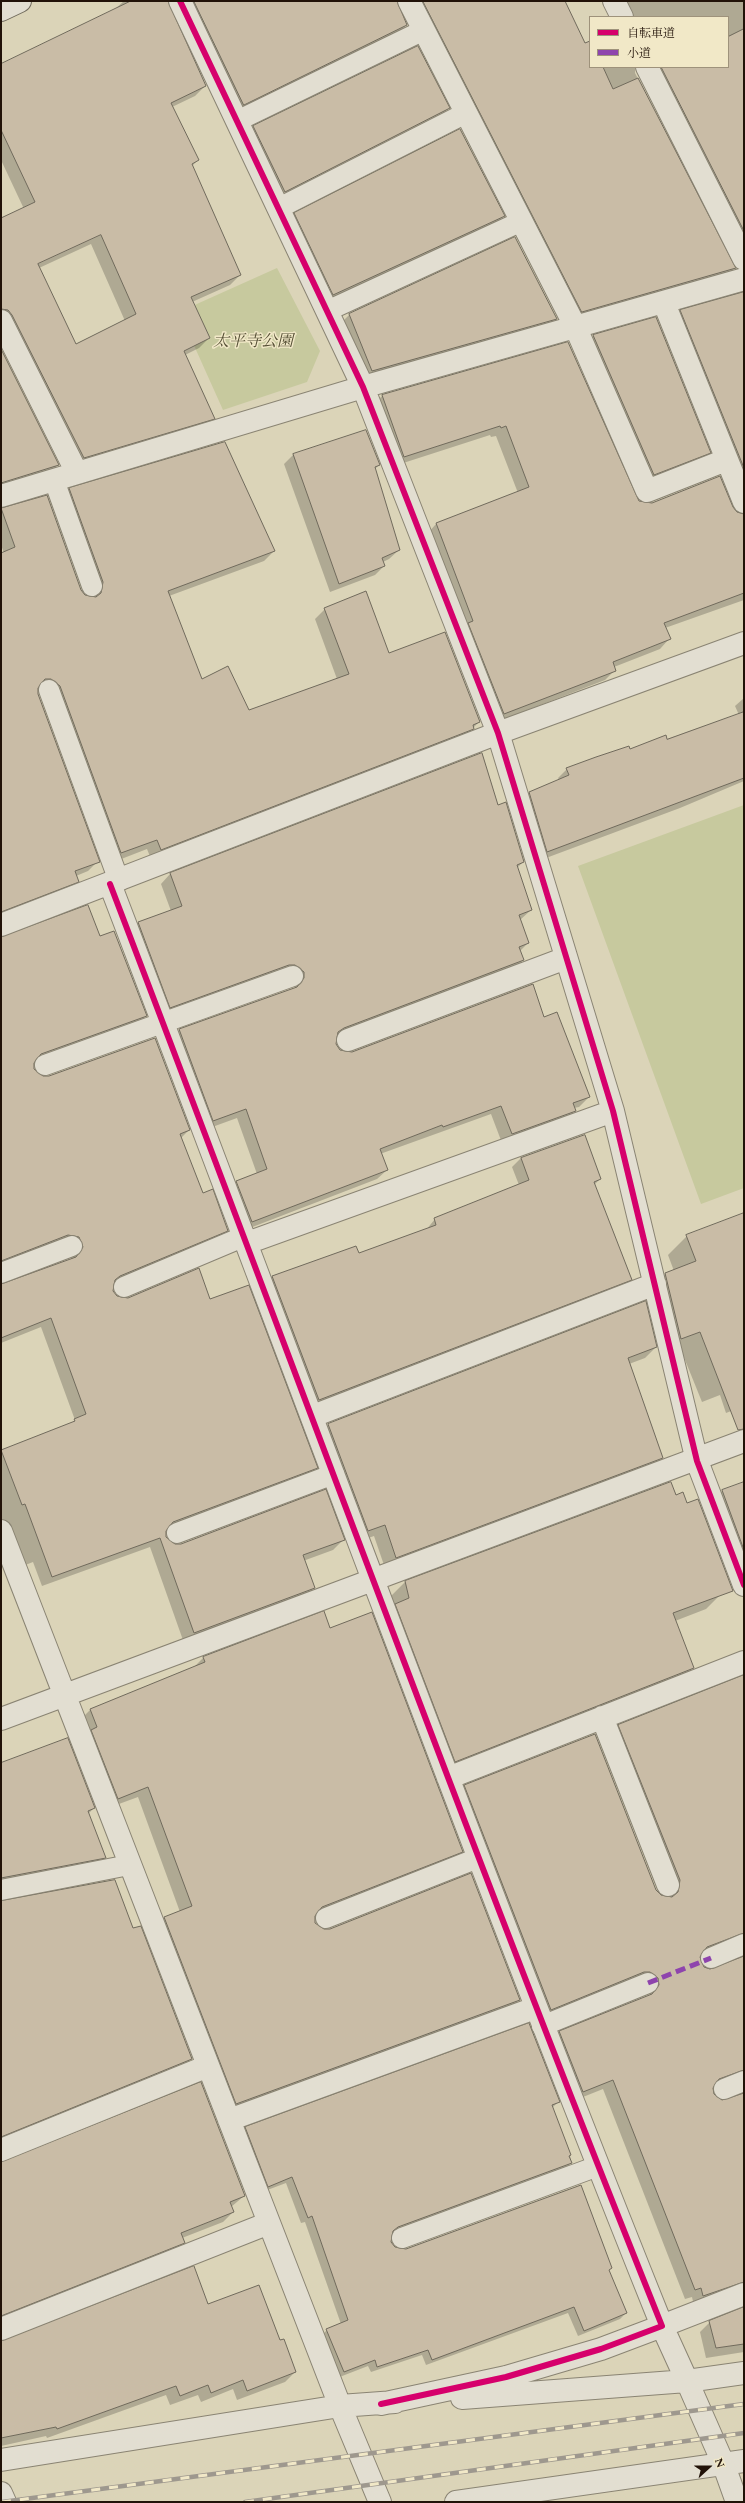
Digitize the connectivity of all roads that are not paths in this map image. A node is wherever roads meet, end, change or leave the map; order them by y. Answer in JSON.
{"nodes":[{"id":1,"x":20,"y":1,"type":"edge"},
{"id":2,"x":180,"y":1,"type":"edge"},
{"id":3,"x":409,"y":1,"type":"edge"},
{"id":4,"x":614,"y":1,"type":"edge"},
{"id":5,"x":1,"y":10,"type":"edge"},
{"id":6,"x":622,"y":16,"type":"edge"},
{"id":7,"x":424,"y":30,"type":"junction"},
{"id":8,"x":648,"y":68,"type":"edge"},
{"id":9,"x":466,"y":113,"type":"junction"},
{"id":10,"x":237,"y":121,"type":"junction"},
{"id":11,"x":279,"y":208,"type":"junction"},
{"id":12,"x":522,"y":221,"type":"junction"},
{"id":13,"x":744,"y":259,"type":"edge"},
{"id":14,"x":744,"y":279,"type":"edge"},
{"id":15,"x":664,"y":303,"type":"junction"},
{"id":16,"x":327,"y":311,"type":"junction"},
{"id":17,"x":1,"y":322,"type":"edge"},
{"id":18,"x":575,"y":326,"type":"junction"},
{"id":19,"x":363,"y":387,"type":"junction"},
{"id":20,"x":726,"y":460,"type":"junction"},
{"id":21,"x":77,"y":473,"type":"junction"},
{"id":22,"x":54,"y":480,"type":"junction"},
{"id":23,"x":1,"y":496,"type":"edge"},
{"id":24,"x":744,"y":502,"type":"edge"},
{"id":25,"x":92,"y":586,"type":"dead end"},
{"id":26,"x":744,"y":643,"type":"edge"},
{"id":27,"x":49,"y":690,"type":"dead end"},
{"id":28,"x":498,"y":734,"type":"junction"},
{"id":29,"x":114,"y":882,"type":"junction"},
{"id":30,"x":1,"y":926,"type":"edge"},
{"id":31,"x":566,"y":958,"type":"junction"},
{"id":32,"x":293,"y":976,"type":"dead end"},
{"id":33,"x":162,"y":1022,"type":"junction"},
{"id":34,"x":348,"y":1040,"type":"dead end"},
{"id":35,"x":45,"y":1065,"type":"dead end"},
{"id":36,"x":613,"y":1111,"type":"junction"},
{"id":37,"x":246,"y":1239,"type":"junction"},
{"id":38,"x":72,"y":1246,"type":"dead end"},
{"id":39,"x":1,"y":1273,"type":"edge"},
{"id":40,"x":655,"y":1284,"type":"junction"},
{"id":41,"x":124,"y":1287,"type":"dead end"},
{"id":42,"x":313,"y":1416,"type":"junction"},
{"id":43,"x":744,"y":1442,"type":"edge"},
{"id":44,"x":697,"y":1461,"type":"junction"},
{"id":45,"x":334,"y":1474,"type":"junction"},
{"id":46,"x":1,"y":1531,"type":"edge"},
{"id":47,"x":177,"y":1533,"type":"dead end"},
{"id":48,"x":372,"y":1581,"type":"junction"},
{"id":49,"x":744,"y":1585,"type":"edge"},
{"id":50,"x":744,"y":1662,"type":"edge"},
{"id":51,"x":64,"y":1695,"type":"junction"},
{"id":52,"x":602,"y":1718,"type":"junction"},
{"id":53,"x":1,"y":1719,"type":"edge"},
{"id":54,"x":448,"y":1778,"type":"junction"},
{"id":55,"x":478,"y":1858,"type":"junction"},
{"id":56,"x":129,"y":1865,"type":"junction"},
{"id":57,"x":668,"y":1885,"type":"dead end"},
{"id":58,"x":1,"y":1890,"type":"edge"},
{"id":59,"x":326,"y":1918,"type":"dead end"},
{"id":60,"x":744,"y":1944,"type":"edge"},
{"id":61,"x":710,"y":1958,"type":"dead end"},
{"id":62,"x":648,"y":1983,"type":"dead end"},
{"id":63,"x":539,"y":2017,"type":"junction"},
{"id":64,"x":208,"y":2066,"type":"junction"},
{"id":65,"x":744,"y":2081,"type":"edge"},
{"id":66,"x":724,"y":2089,"type":"dead end"},
{"id":67,"x":229,"y":2120,"type":"junction"},
{"id":68,"x":1,"y":2150,"type":"edge"},
{"id":69,"x":598,"y":2166,"type":"junction"},
{"id":70,"x":269,"y":2223,"type":"junction"},
{"id":71,"x":402,"y":2238,"type":"dead end"},
{"id":72,"x":744,"y":2294,"type":"edge"},
{"id":73,"x":662,"y":2326,"type":"junction"},
{"id":74,"x":1,"y":2329,"type":"edge"},
{"id":75,"x":744,"y":2373,"type":"edge"},
{"id":76,"x":687,"y":2381,"type":"junction"},
{"id":77,"x":380,"y":2404,"type":"junction"},
{"id":78,"x":340,"y":2406,"type":"junction"},
{"id":79,"x":1,"y":2460,"type":"edge"},
{"id":80,"x":734,"y":2462,"type":"edge"},
{"id":81,"x":1,"y":2493,"type":"edge"},
{"id":82,"x":5,"y":2502,"type":"edge"},
{"id":83,"x":380,"y":2502,"type":"edge"},
{"id":84,"x":456,"y":2502,"type":"edge"},
{"id":85,"x":737,"y":2502,"type":"edge"}],
"edges":[{"from":1,"to":5,"type":"street"},
{"from":2,"to":10,"type":"street"},
{"from":3,"to":7,"type":"street"},
{"from":4,"to":6,"type":"street"},
{"from":7,"to":9,"type":"street"},
{"from":7,"to":10,"type":"lane"},
{"from":8,"to":13,"type":"street"},
{"from":9,"to":11,"type":"lane"},
{"from":9,"to":12,"type":"street"},
{"from":10,"to":11,"type":"street"},
{"from":11,"to":16,"type":"street"},
{"from":12,"to":16,"type":"lane"},
{"from":12,"to":18,"type":"street"},
{"from":14,"to":15,"type":"street"},
{"from":15,"to":18,"type":"street"},
{"from":15,"to":20,"type":"street"},
{"from":16,"to":19,"type":"street"},
{"from":17,"to":21,"type":"street"},
{"from":18,"to":19,"type":"street"},
{"from":18,"to":20,"type":"street"},
{"from":19,"to":21,"type":"street"},
{"from":19,"to":28,"type":"street"},
{"from":20,"to":24,"type":"street"},
{"from":21,"to":22,"type":"street"},
{"from":22,"to":23,"type":"street"},
{"from":22,"to":25,"type":"lane"},
{"from":26,"to":28,"type":"street"},
{"from":27,"to":29,"type":"lane"},
{"from":28,"to":29,"type":"street"},
{"from":28,"to":31,"type":"street"},
{"from":29,"to":30,"type":"street"},
{"from":29,"to":33,"type":"street"},
{"from":31,"to":34,"type":"street"},
{"from":31,"to":36,"type":"street"},
{"from":32,"to":33,"type":"lane"},
{"from":33,"to":35,"type":"lane"},
{"from":33,"to":37,"type":"street"},
{"from":36,"to":37,"type":"street"},
{"from":36,"to":40,"type":"street"},
{"from":37,"to":41,"type":"lane"},
{"from":37,"to":42,"type":"street"},
{"from":38,"to":39,"type":"lane"},
{"from":40,"to":42,"type":"street"},
{"from":40,"to":44,"type":"street"},
{"from":42,"to":45,"type":"street"},
{"from":43,"to":44,"type":"street"},
{"from":44,"to":48,"type":"street"},
{"from":44,"to":49,"type":"street"},
{"from":45,"to":47,"type":"lane"},
{"from":45,"to":48,"type":"street"},
{"from":46,"to":51,"type":"street"},
{"from":48,"to":51,"type":"street"},
{"from":48,"to":54,"type":"street"},
{"from":50,"to":52,"type":"street"},
{"from":51,"to":53,"type":"street"},
{"from":51,"to":56,"type":"street"},
{"from":52,"to":54,"type":"street"},
{"from":52,"to":57,"type":"street"},
{"from":54,"to":55,"type":"street"},
{"from":55,"to":59,"type":"lane"},
{"from":55,"to":63,"type":"street"},
{"from":56,"to":58,"type":"lane"},
{"from":56,"to":64,"type":"street"},
{"from":60,"to":61,"type":"lane"},
{"from":62,"to":63,"type":"lane"},
{"from":63,"to":67,"type":"street"},
{"from":63,"to":69,"type":"street"},
{"from":64,"to":67,"type":"street"},
{"from":64,"to":68,"type":"street"},
{"from":65,"to":66,"type":"lane"},
{"from":67,"to":70,"type":"street"},
{"from":69,"to":71,"type":"lane"},
{"from":69,"to":73,"type":"street"},
{"from":70,"to":74,"type":"street"},
{"from":70,"to":78,"type":"street"},
{"from":72,"to":73,"type":"street"},
{"from":73,"to":76,"type":"street"},
{"from":73,"to":77,"type":"street"},
{"from":75,"to":76,"type":"street"},
{"from":76,"to":77,"type":"street"},
{"from":76,"to":80,"type":"street"},
{"from":77,"to":78,"type":"street"},
{"from":78,"to":79,"type":"street"},
{"from":78,"to":83,"type":"street"},
{"from":80,"to":84,"type":"street"},
{"from":80,"to":85,"type":"street"},
{"from":81,"to":82,"type":"street"}]}
